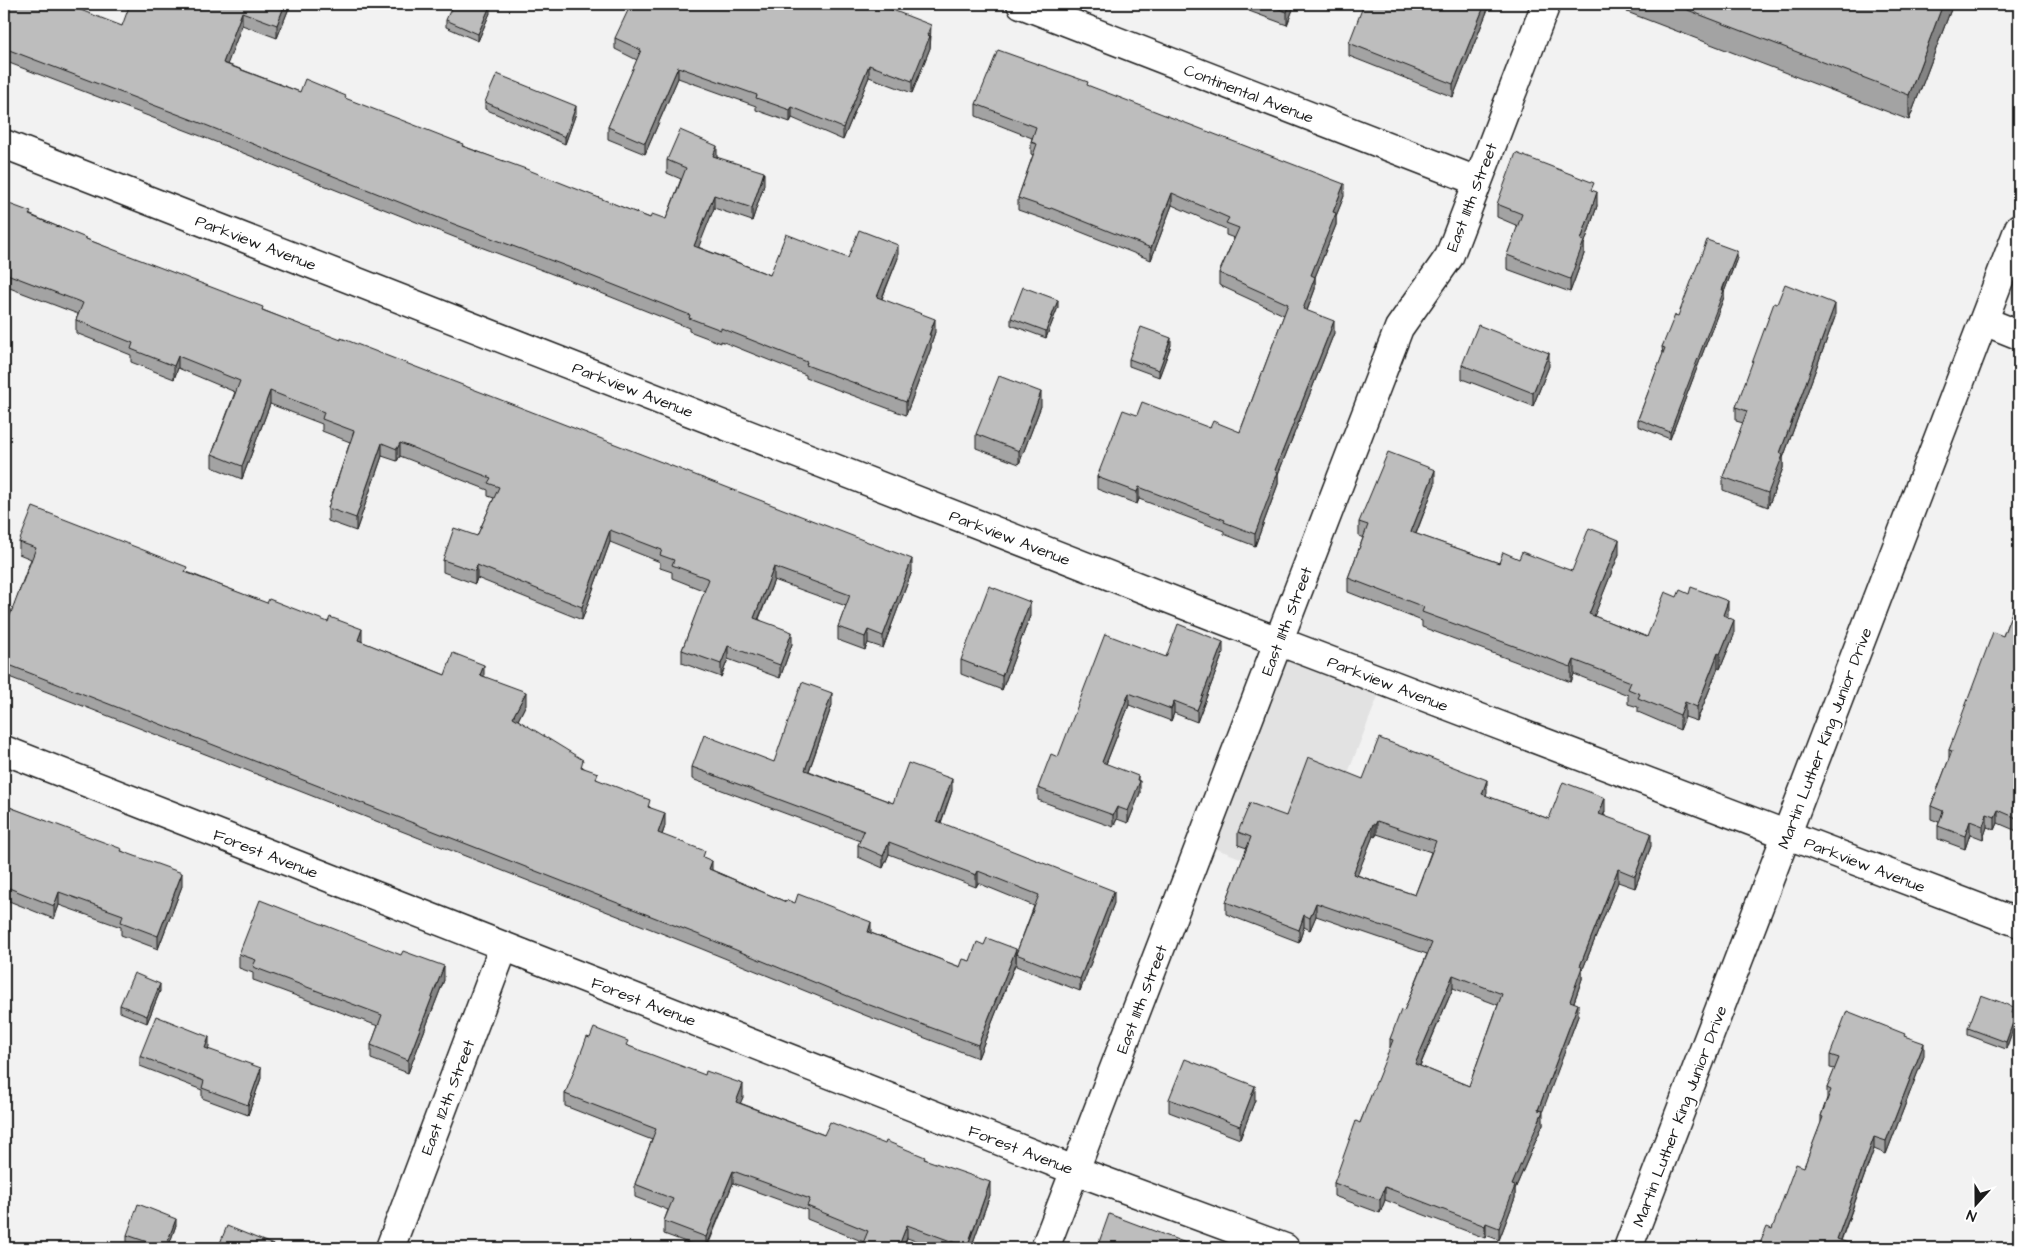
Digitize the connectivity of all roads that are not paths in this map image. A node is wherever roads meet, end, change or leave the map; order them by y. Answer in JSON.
{"nodes":[{"id":1,"x":1021,"y":4,"type":"edge"},
{"id":2,"x":1546,"y":4,"type":"edge"},
{"id":3,"x":4,"y":144,"type":"edge"},
{"id":4,"x":1477,"y":182,"type":"junction"},
{"id":5,"x":2019,"y":228,"type":"edge"},
{"id":6,"x":1984,"y":321,"type":"junction"},
{"id":7,"x":2019,"y":334,"type":"edge"},
{"id":8,"x":1278,"y":641,"type":"junction"},
{"id":9,"x":4,"y":750,"type":"edge"},
{"id":10,"x":1787,"y":835,"type":"junction"},
{"id":11,"x":2019,"y":923,"type":"edge"},
{"id":12,"x":504,"y":946,"type":"junction"},
{"id":13,"x":1074,"y":1170,"type":"junction"},
{"id":14,"x":390,"y":1248,"type":"edge"},
{"id":15,"x":1045,"y":1248,"type":"edge"},
{"id":16,"x":1285,"y":1248,"type":"edge"},
{"id":17,"x":1628,"y":1248,"type":"edge"}],
"edges":[{"from":1,"to":4,"type":"street","name":"Continental Avenue"},
{"from":2,"to":4,"type":"street","name":"East 111th Street"},
{"from":3,"to":8,"type":"street","name":"Parkview Avenue"},
{"from":4,"to":8,"type":"street","name":"East 111th Street"},
{"from":5,"to":6,"type":"street","name":"Martin Luther King Junior Drive"},
{"from":6,"to":7,"type":"street"},
{"from":6,"to":10,"type":"street","name":"Martin Luther King Junior Drive"},
{"from":8,"to":10,"type":"street","name":"Parkview Avenue"},
{"from":8,"to":13,"type":"street","name":"East 111th Street"},
{"from":9,"to":12,"type":"street","name":"Forest Avenue"},
{"from":10,"to":11,"type":"street","name":"Parkview Avenue"},
{"from":10,"to":17,"type":"street","name":"Martin Luther King Junior Drive"},
{"from":12,"to":13,"type":"street","name":"Forest Avenue"},
{"from":12,"to":14,"type":"street","name":"East 112th Street"},
{"from":13,"to":15,"type":"street","name":"East 111th Street"},
{"from":13,"to":16,"type":"street","name":"Forest Avenue"}]}
